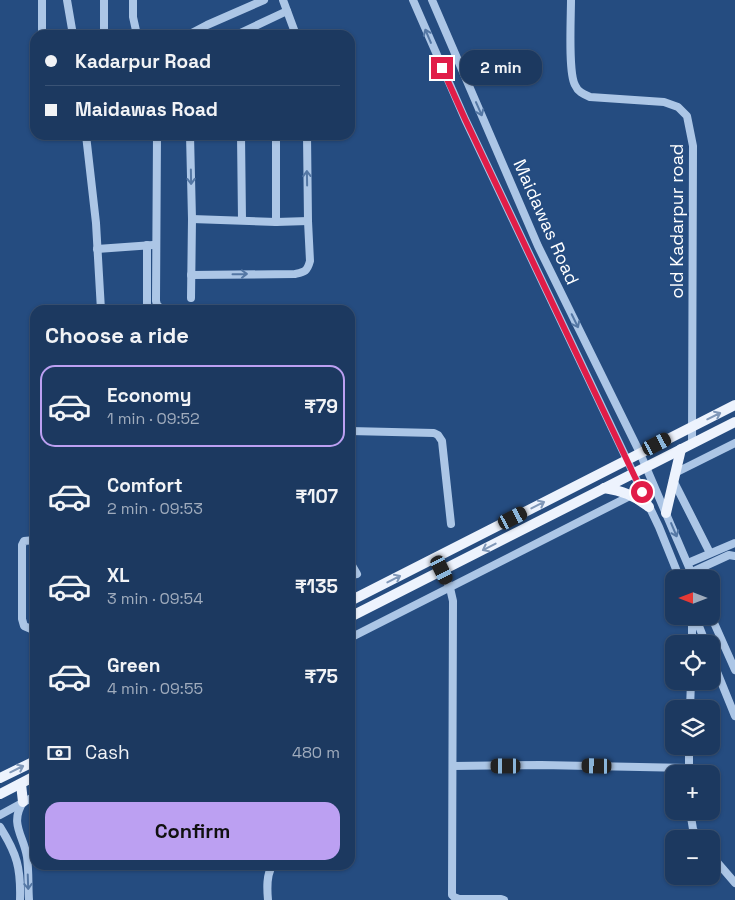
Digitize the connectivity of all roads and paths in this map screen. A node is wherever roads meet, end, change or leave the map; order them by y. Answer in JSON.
{"nodes":[{"id":1,"x":42,"y":0,"type":"edge"},
{"id":2,"x":67,"y":0,"type":"edge"},
{"id":3,"x":104,"y":0,"type":"edge"},
{"id":4,"x":133,"y":0,"type":"edge"},
{"id":5,"x":264,"y":0,"type":"edge"},
{"id":6,"x":283,"y":0,"type":"edge"},
{"id":7,"x":413,"y":0,"type":"edge"},
{"id":8,"x":432,"y":0,"type":"edge"},
{"id":9,"x":571,"y":0,"type":"edge"},
{"id":10,"x":287,"y":11,"type":"junction"},
{"id":11,"x":42,"y":30,"type":"edge"},
{"id":12,"x":72,"y":30,"type":"edge"},
{"id":13,"x":104,"y":30,"type":"edge"},
{"id":14,"x":136,"y":30,"type":"edge"},
{"id":15,"x":198,"y":30,"type":"edge"},
{"id":16,"x":247,"y":30,"type":"edge"},
{"id":17,"x":294,"y":30,"type":"edge"},
{"id":18,"x":87,"y":140,"type":"edge"},
{"id":19,"x":157,"y":140,"type":"edge"},
{"id":20,"x":190,"y":140,"type":"edge"},
{"id":21,"x":241,"y":140,"type":"edge"},
{"id":22,"x":276,"y":140,"type":"edge"},
{"id":23,"x":307,"y":140,"type":"edge"},
{"id":24,"x":192,"y":219,"type":"junction"},
{"id":25,"x":242,"y":220,"type":"junction"},
{"id":26,"x":308,"y":221,"type":"junction"},
{"id":27,"x":276,"y":222,"type":"junction"},
{"id":28,"x":147,"y":245,"type":"junction"},
{"id":29,"x":156,"y":245,"type":"junction"},
{"id":30,"x":97,"y":249,"type":"junction"},
{"id":31,"x":191,"y":275,"type":"junction"},
{"id":32,"x":191,"y":298,"type":"dead end"},
{"id":33,"x":101,"y":305,"type":"edge"},
{"id":34,"x":147,"y":305,"type":"edge"},
{"id":35,"x":157,"y":305,"type":"edge"},
{"id":36,"x":735,"y":405,"type":"edge"},
{"id":37,"x":735,"y":422,"type":"edge"},
{"id":38,"x":692,"y":427,"type":"junction"},
{"id":39,"x":355,"y":431,"type":"edge"},
{"id":40,"x":692,"y":443,"type":"junction"},
{"id":41,"x":735,"y":443,"type":"edge"},
{"id":42,"x":681,"y":449,"type":"junction"},
{"id":43,"x":640,"y":453,"type":"junction"},
{"id":44,"x":627,"y":460,"type":"junction"},
{"id":45,"x":646,"y":467,"type":"junction"},
{"id":46,"x":633,"y":472,"type":"junction"},
{"id":47,"x":674,"y":476,"type":"junction"},
{"id":48,"x":604,"y":488,"type":"junction"},
{"id":49,"x":632,"y":495,"type":"junction"},
{"id":50,"x":649,"y":507,"type":"junction"},
{"id":51,"x":666,"y":513,"type":"junction"},
{"id":52,"x":451,"y":524,"type":"dead end"},
{"id":53,"x":30,"y":540,"type":"edge"},
{"id":54,"x":735,"y":543,"type":"edge"},
{"id":55,"x":709,"y":554,"type":"junction"},
{"id":56,"x":735,"y":556,"type":"edge"},
{"id":57,"x":688,"y":563,"type":"junction"},
{"id":58,"x":442,"y":570,"type":"junction"},
{"id":59,"x":676,"y":570,"type":"edge"},
{"id":60,"x":691,"y":570,"type":"edge"},
{"id":61,"x":701,"y":570,"type":"edge"},
{"id":62,"x":355,"y":571,"type":"edge"},
{"id":63,"x":357,"y":574,"type":"dead end"},
{"id":64,"x":450,"y":588,"type":"junction"},
{"id":65,"x":355,"y":598,"type":"edge"},
{"id":66,"x":355,"y":614,"type":"edge"},
{"id":67,"x":715,"y":625,"type":"edge"},
{"id":68,"x":30,"y":629,"type":"edge"},
{"id":69,"x":355,"y":636,"type":"edge"},
{"id":70,"x":735,"y":670,"type":"edge"},
{"id":71,"x":720,"y":679,"type":"edge"},
{"id":72,"x":735,"y":716,"type":"edge"},
{"id":73,"x":30,"y":763,"type":"edge"},
{"id":74,"x":453,"y":766,"type":"junction"},
{"id":75,"x":665,"y":770,"type":"edge"},
{"id":76,"x":0,"y":778,"type":"edge"},
{"id":77,"x":30,"y":779,"type":"edge"},
{"id":78,"x":21,"y":784,"type":"junction"},
{"id":79,"x":0,"y":794,"type":"edge"},
{"id":80,"x":30,"y":798,"type":"edge"},
{"id":81,"x":23,"y":802,"type":"junction"},
{"id":82,"x":0,"y":814,"type":"edge"},
{"id":83,"x":0,"y":827,"type":"edge"},
{"id":84,"x":23,"y":844,"type":"junction"},
{"id":85,"x":12,"y":849,"type":"junction"},
{"id":86,"x":720,"y":866,"type":"edge"},
{"id":87,"x":269,"y":870,"type":"edge"},
{"id":88,"x":735,"y":883,"type":"edge"},
{"id":89,"x":20,"y":900,"type":"edge"},
{"id":90,"x":29,"y":900,"type":"edge"},
{"id":91,"x":268,"y":900,"type":"edge"},
{"id":92,"x":504,"y":900,"type":"edge"}],
"edges":[{"from":1,"to":11,"type":"street"},
{"from":2,"to":12,"type":"street"},
{"from":3,"to":13,"type":"street"},
{"from":4,"to":14,"type":"street"},
{"from":5,"to":15,"type":"street"},
{"from":6,"to":10,"type":"street"},
{"from":44,"to":7,"type":"street","name":"Maidawas Road","one_way":true},
{"from":8,"to":43,"type":"street","name":"Maidawas Road","one_way":true},
{"from":9,"to":38,"type":"street","name":"old Kadarpur road"},
{"from":10,"to":16,"type":"street"},
{"from":10,"to":17,"type":"street"},
{"from":18,"to":30,"type":"street"},
{"from":19,"to":29,"type":"street"},
{"from":20,"to":24,"type":"street","one_way":true},
{"from":21,"to":25,"type":"street"},
{"from":22,"to":27,"type":"street"},
{"from":26,"to":23,"type":"street","one_way":true},
{"from":24,"to":25,"type":"street"},
{"from":24,"to":31,"type":"street"},
{"from":25,"to":27,"type":"street"},
{"from":26,"to":27,"type":"street"},
{"from":31,"to":26,"type":"street","one_way":true},
{"from":28,"to":29,"type":"street"},
{"from":28,"to":30,"type":"street"},
{"from":28,"to":34,"type":"street"},
{"from":29,"to":35,"type":"street"},
{"from":30,"to":33,"type":"street"},
{"from":31,"to":32,"type":"street"},
{"from":38,"to":36,"type":"main road","one_way":true},
{"from":37,"to":40,"type":"main road"},
{"from":38,"to":40,"type":"street","name":"old Kadarpur road"},
{"from":38,"to":43,"type":"main road"},
{"from":39,"to":52,"type":"street"},
{"from":40,"to":42,"type":"main road"},
{"from":41,"to":47,"type":"street"},
{"from":42,"to":45,"type":"main road"},
{"from":42,"to":47,"type":"main road"},
{"from":43,"to":44,"type":"main road"},
{"from":43,"to":45,"type":"street","name":"Maidawas Road"},
{"from":44,"to":46,"type":"street","name":"Maidawas Road"},
{"from":65,"to":44,"type":"main road","one_way":true},
{"from":45,"to":46,"type":"main road"},
{"from":45,"to":51,"type":"street","name":"Maidawas Road"},
{"from":46,"to":48,"type":"main road"},
{"from":46,"to":50,"type":"street","name":"Maidawas Road"},
{"from":47,"to":51,"type":"main road"},
{"from":47,"to":55,"type":"street"},
{"from":48,"to":49,"type":"main road"},
{"from":48,"to":58,"type":"main road","one_way":true},
{"from":49,"to":50,"type":"main road"},
{"from":49,"to":64,"type":"street"},
{"from":50,"to":59,"type":"street","name":"Maidawas Road"},
{"from":51,"to":57,"type":"street","name":"Maidawas Road","one_way":true},
{"from":53,"to":68,"type":"street"},
{"from":54,"to":55,"type":"street"},
{"from":55,"to":57,"type":"street"},
{"from":56,"to":61,"type":"street"},
{"from":57,"to":60,"type":"street","name":"Maidawas Road"},
{"from":58,"to":64,"type":"street"},
{"from":58,"to":66,"type":"main road"},
{"from":62,"to":63,"type":"street"},
{"from":64,"to":69,"type":"street"},
{"from":64,"to":74,"type":"street"},
{"from":67,"to":70,"type":"street"},
{"from":71,"to":72,"type":"street"},
{"from":76,"to":73,"type":"main road","one_way":true},
{"from":74,"to":75,"type":"street"},
{"from":74,"to":92,"type":"street"},
{"from":77,"to":78,"type":"main road"},
{"from":78,"to":79,"type":"main road"},
{"from":78,"to":81,"type":"main road"},
{"from":80,"to":81,"type":"street"},
{"from":81,"to":82,"type":"street"},
{"from":81,"to":84,"type":"street"},
{"from":83,"to":85,"type":"street"},
{"from":84,"to":85,"type":"street"},
{"from":84,"to":90,"type":"street","one_way":true},
{"from":85,"to":89,"type":"street"},
{"from":86,"to":88,"type":"street"},
{"from":87,"to":91,"type":"street"}]}
